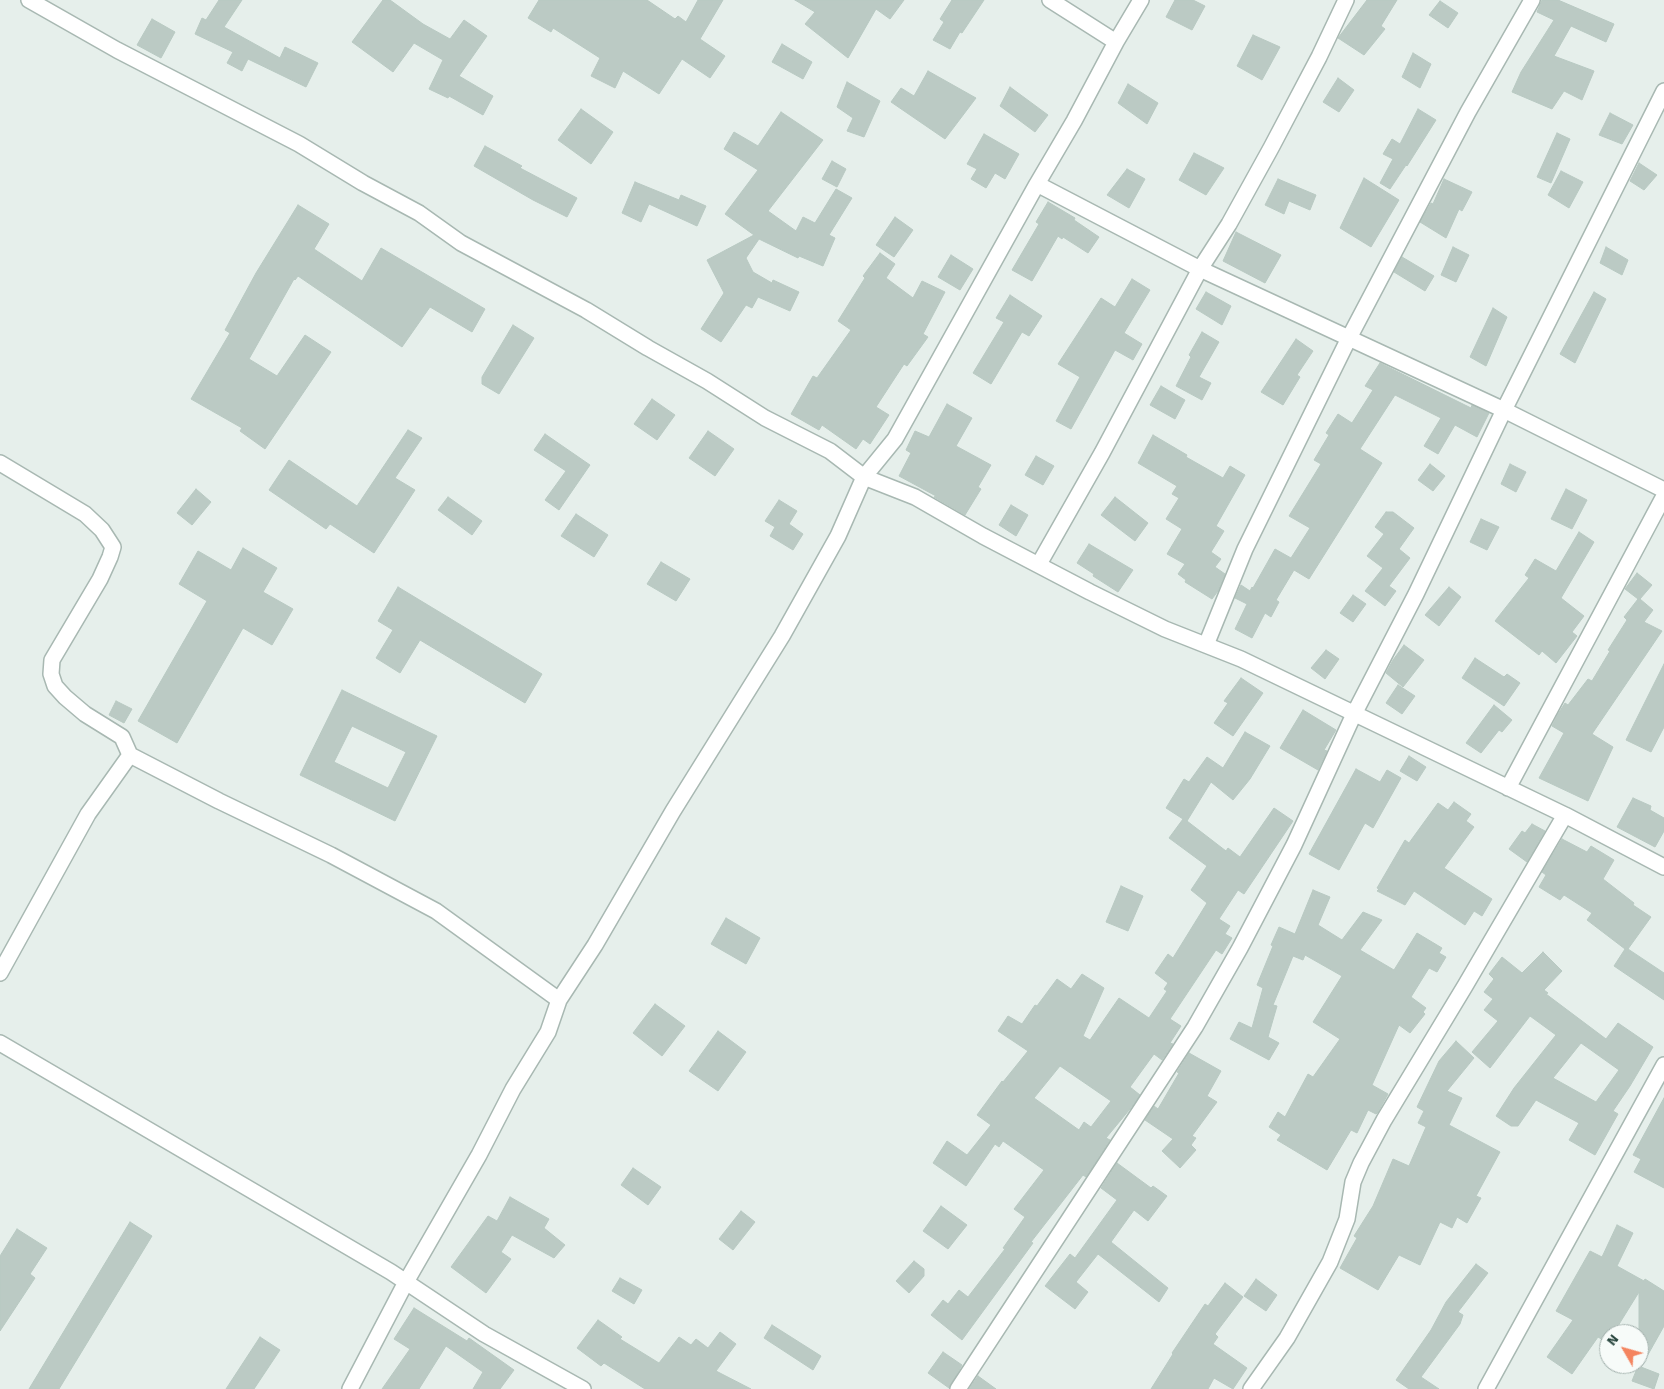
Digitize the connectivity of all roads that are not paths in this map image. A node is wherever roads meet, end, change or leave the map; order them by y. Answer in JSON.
{"nodes":[{"id":1,"x":29,"y":0,"type":"edge"},
{"id":2,"x":1050,"y":0,"type":"edge"},
{"id":3,"x":1141,"y":0,"type":"edge"},
{"id":4,"x":1346,"y":0,"type":"edge"},
{"id":5,"x":1532,"y":0,"type":"edge"},
{"id":6,"x":1116,"y":42,"type":"junction"},
{"id":7,"x":1664,"y":91,"type":"edge"},
{"id":8,"x":1037,"y":184,"type":"junction"},
{"id":9,"x":1200,"y":269,"type":"junction"},
{"id":10,"x":1349,"y":338,"type":"junction"},
{"id":11,"x":1504,"y":410,"type":"junction"},
{"id":12,"x":0,"y":463,"type":"edge"},
{"id":13,"x":864,"y":477,"type":"junction"},
{"id":14,"x":1664,"y":490,"type":"edge"},
{"id":15,"x":1664,"y":496,"type":"edge"},
{"id":16,"x":1039,"y":564,"type":"junction"},
{"id":17,"x":1206,"y":645,"type":"junction"},
{"id":18,"x":1354,"y":714,"type":"junction"},
{"id":19,"x":130,"y":754,"type":"junction"},
{"id":20,"x":1508,"y":788,"type":"junction"},
{"id":21,"x":1566,"y":815,"type":"junction"},
{"id":22,"x":1662,"y":862,"type":"edge"},
{"id":23,"x":0,"y":973,"type":"edge"},
{"id":24,"x":559,"y":1000,"type":"junction"},
{"id":25,"x":0,"y":1043,"type":"edge"},
{"id":26,"x":1664,"y":1065,"type":"edge"},
{"id":27,"x":406,"y":1282,"type":"junction"},
{"id":28,"x":350,"y":1389,"type":"edge"},
{"id":29,"x":583,"y":1389,"type":"edge"},
{"id":30,"x":958,"y":1389,"type":"edge"},
{"id":31,"x":1251,"y":1389,"type":"edge"},
{"id":32,"x":1486,"y":1389,"type":"edge"}],
"edges":[{"from":1,"to":13,"type":"street"},
{"from":2,"to":6,"type":"street"},
{"from":3,"to":6,"type":"street"},
{"from":4,"to":9,"type":"street"},
{"from":5,"to":10,"type":"street"},
{"from":6,"to":8,"type":"street"},
{"from":7,"to":11,"type":"street"},
{"from":8,"to":9,"type":"street"},
{"from":8,"to":13,"type":"street"},
{"from":9,"to":10,"type":"street"},
{"from":9,"to":16,"type":"street"},
{"from":10,"to":11,"type":"street"},
{"from":10,"to":17,"type":"street"},
{"from":11,"to":14,"type":"street"},
{"from":11,"to":18,"type":"street"},
{"from":12,"to":19,"type":"street"},
{"from":13,"to":16,"type":"street"},
{"from":13,"to":24,"type":"street"},
{"from":15,"to":20,"type":"street"},
{"from":16,"to":17,"type":"street"},
{"from":17,"to":18,"type":"street"},
{"from":18,"to":20,"type":"street"},
{"from":18,"to":30,"type":"street"},
{"from":19,"to":23,"type":"street"},
{"from":19,"to":24,"type":"street"},
{"from":20,"to":21,"type":"street"},
{"from":21,"to":22,"type":"street"},
{"from":21,"to":31,"type":"street"},
{"from":24,"to":27,"type":"street"},
{"from":25,"to":27,"type":"street"},
{"from":26,"to":32,"type":"street"},
{"from":27,"to":28,"type":"street"},
{"from":27,"to":29,"type":"street"}]}
